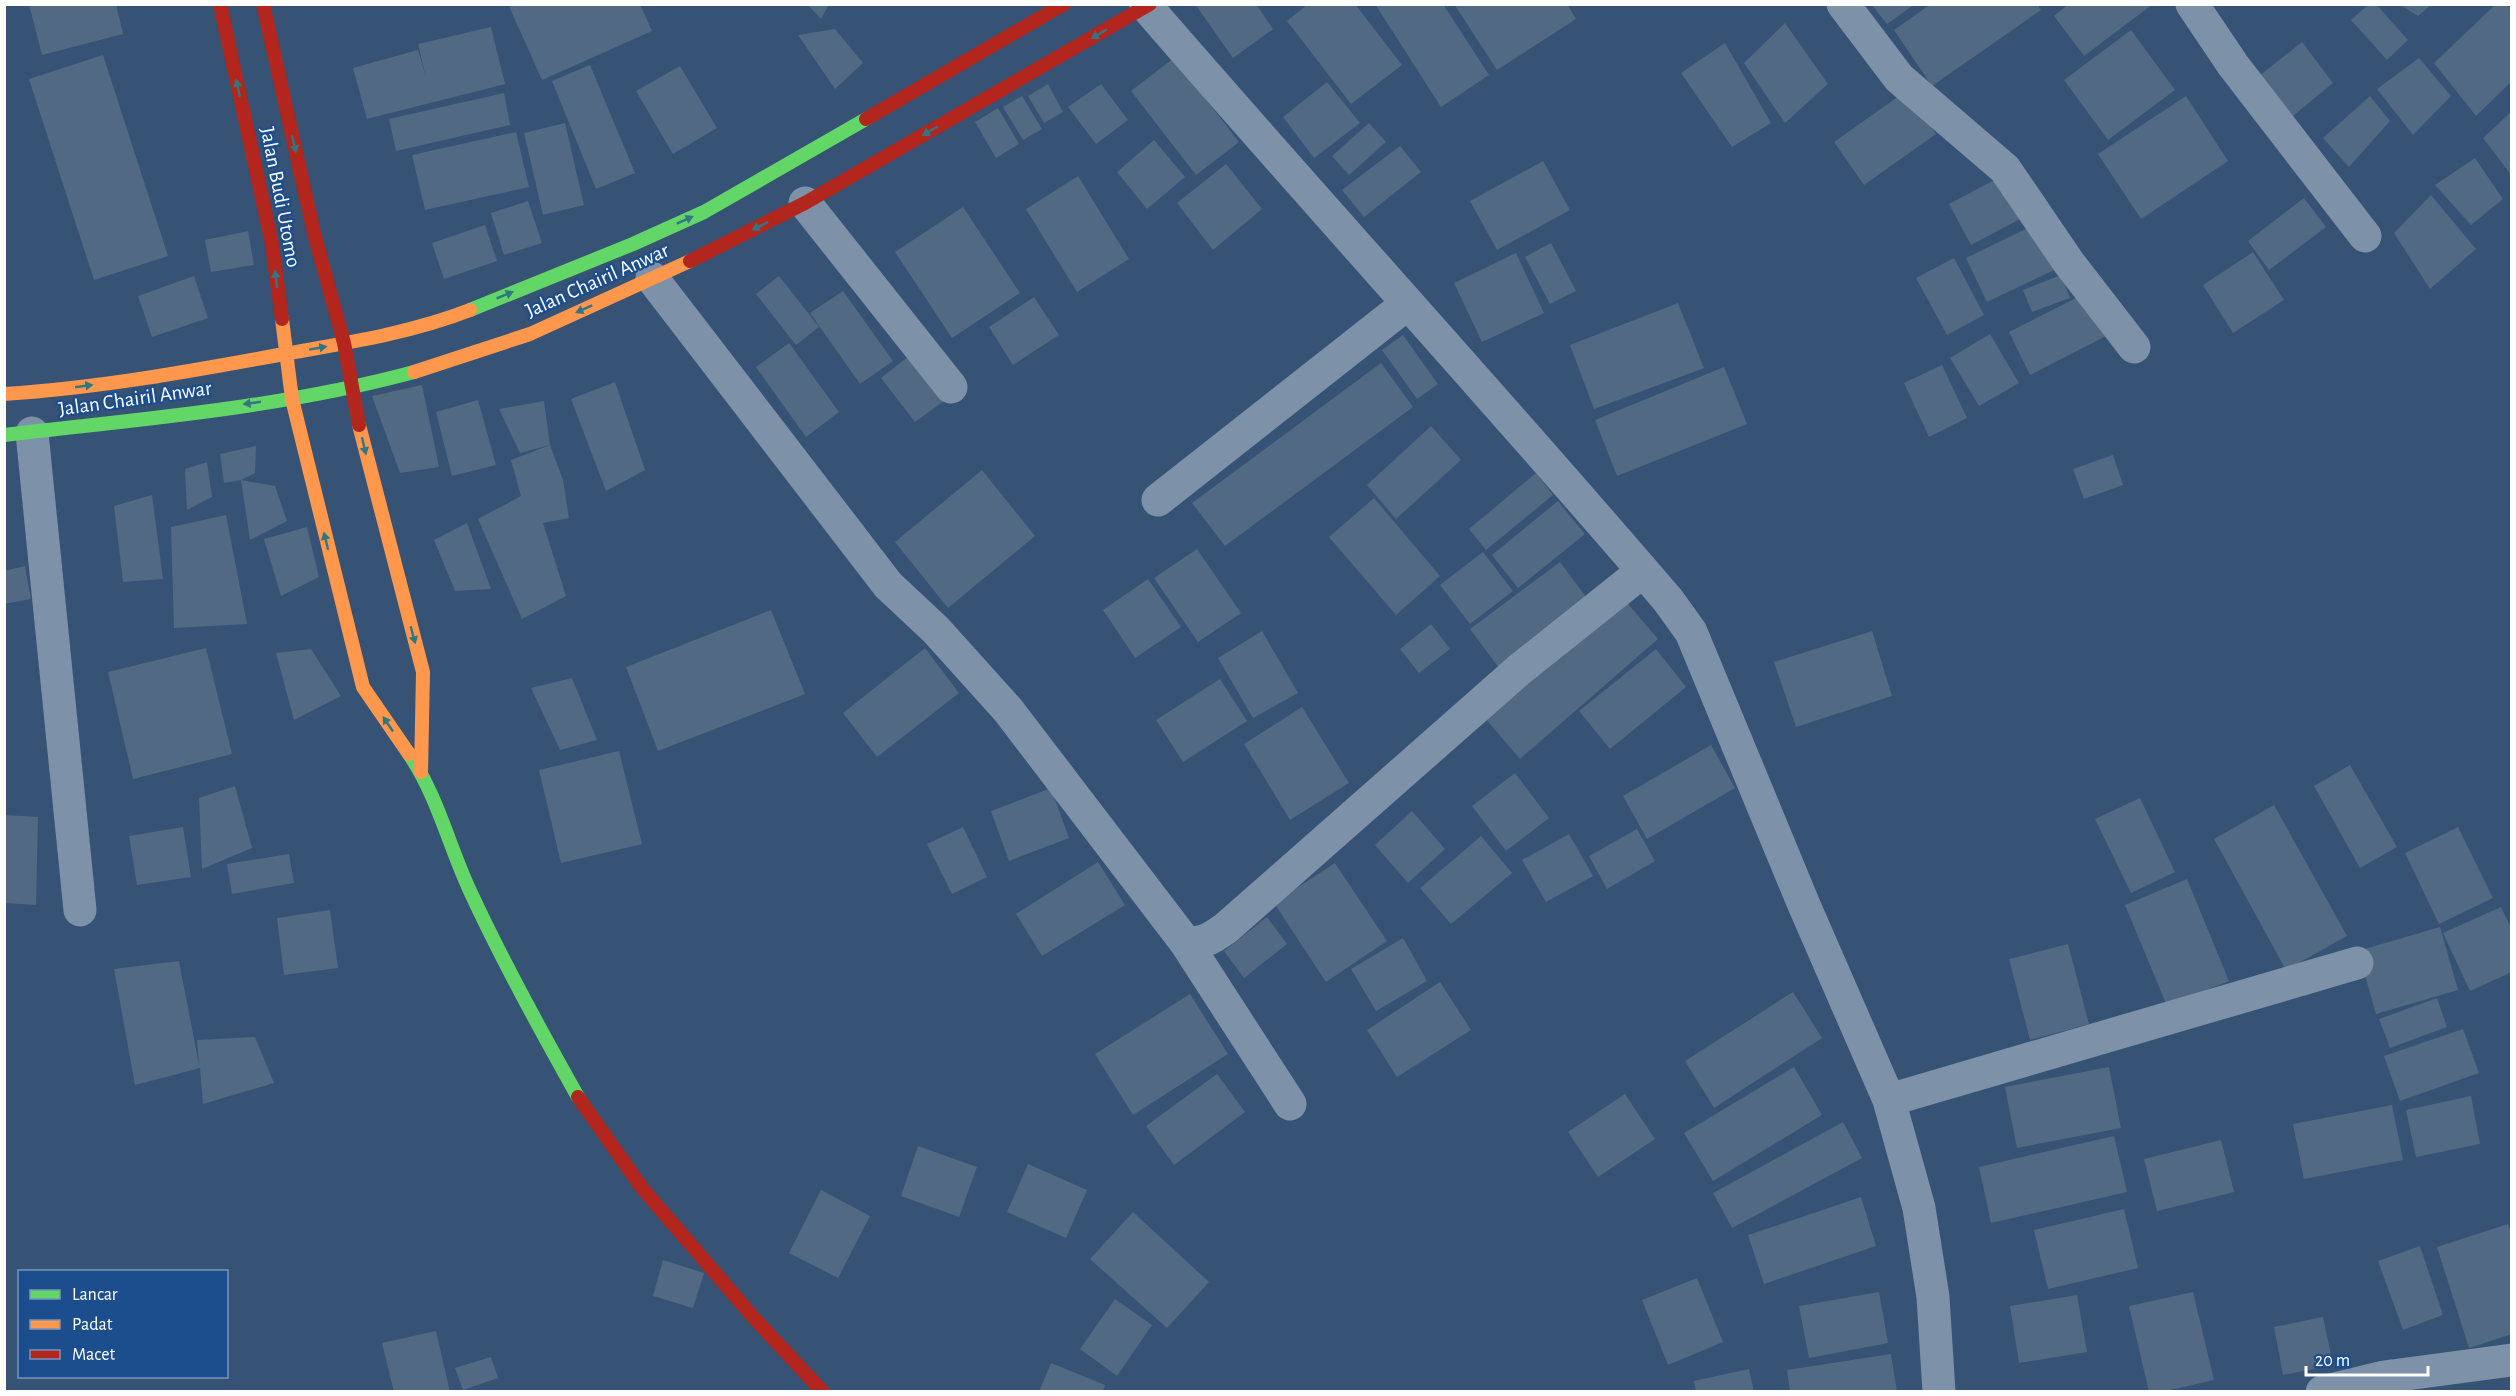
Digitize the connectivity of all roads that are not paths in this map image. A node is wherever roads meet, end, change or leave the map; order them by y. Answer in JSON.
{"nodes":[{"id":1,"x":220,"y":4,"type":"edge"},
{"id":2,"x":263,"y":4,"type":"edge"},
{"id":3,"x":1064,"y":4,"type":"edge"},
{"id":4,"x":1843,"y":4,"type":"edge"},
{"id":5,"x":2192,"y":4,"type":"edge"},
{"id":6,"x":1148,"y":5,"type":"edge"},
{"id":7,"x":805,"y":203,"type":"junction"},
{"id":8,"x":2366,"y":236,"type":"dead end"},
{"id":9,"x":652,"y":278,"type":"junction"},
{"id":10,"x":1407,"y":304,"type":"junction"},
{"id":11,"x":344,"y":343,"type":"junction"},
{"id":12,"x":2134,"y":347,"type":"dead end"},
{"id":13,"x":286,"y":354,"type":"junction"},
{"id":14,"x":951,"y":387,"type":"dead end"},
{"id":15,"x":351,"y":389,"type":"junction"},
{"id":16,"x":4,"y":394,"type":"edge"},
{"id":17,"x":292,"y":399,"type":"junction"},
{"id":18,"x":18,"y":434,"type":"edge"},
{"id":19,"x":1158,"y":500,"type":"dead end"},
{"id":20,"x":1643,"y":571,"type":"junction"},
{"id":21,"x":421,"y":772,"type":"junction"},
{"id":22,"x":80,"y":909,"type":"dead end"},
{"id":23,"x":1186,"y":943,"type":"junction"},
{"id":24,"x":2357,"y":963,"type":"dead end"},
{"id":25,"x":1889,"y":1100,"type":"junction"},
{"id":26,"x":1290,"y":1104,"type":"dead end"},
{"id":27,"x":2511,"y":1359,"type":"edge"},
{"id":28,"x":824,"y":1392,"type":"edge"},
{"id":29,"x":1939,"y":1392,"type":"edge"},
{"id":30,"x":2322,"y":1392,"type":"edge"}],
"edges":[{"from":13,"to":1,"type":"main road","name":"Jalan Budi Utomo","one_way":true},
{"from":2,"to":11,"type":"main road","name":"Jalan Budi Utomo","one_way":true},
{"from":11,"to":3,"type":"main road","name":"Jalan Chairil Anwar","one_way":true},
{"from":4,"to":12,"type":"street"},
{"from":5,"to":8,"type":"street"},
{"from":6,"to":7,"type":"main road","name":"Jalan Chairil Anwar","one_way":true},
{"from":6,"to":10,"type":"street"},
{"from":7,"to":9,"type":"main road","name":"Jalan Chairil Anwar","one_way":true},
{"from":7,"to":14,"type":"street"},
{"from":9,"to":15,"type":"main road","name":"Jalan Chairil Anwar","one_way":true},
{"from":9,"to":23,"type":"street"},
{"from":10,"to":19,"type":"street"},
{"from":10,"to":20,"type":"street"},
{"from":13,"to":11,"type":"main road","name":"Jalan Chairil Anwar","one_way":true},
{"from":11,"to":15,"type":"main road","name":"Jalan Budi Utomo"},
{"from":16,"to":13,"type":"main road","name":"Jalan Chairil Anwar","one_way":true},
{"from":13,"to":17,"type":"main road","name":"Jalan Budi Utomo"},
{"from":15,"to":17,"type":"main road","name":"Jalan Chairil Anwar"},
{"from":15,"to":21,"type":"main road","name":"Jalan Budi Utomo","one_way":true},
{"from":17,"to":18,"type":"main road","name":"Jalan Chairil Anwar","one_way":true},
{"from":21,"to":17,"type":"main road","name":"Jalan Budi Utomo","one_way":true},
{"from":18,"to":22,"type":"street"},
{"from":20,"to":23,"type":"street"},
{"from":20,"to":25,"type":"street"},
{"from":21,"to":28,"type":"main road"},
{"from":23,"to":26,"type":"street"},
{"from":24,"to":25,"type":"street"},
{"from":25,"to":29,"type":"street"},
{"from":27,"to":30,"type":"street"}]}
